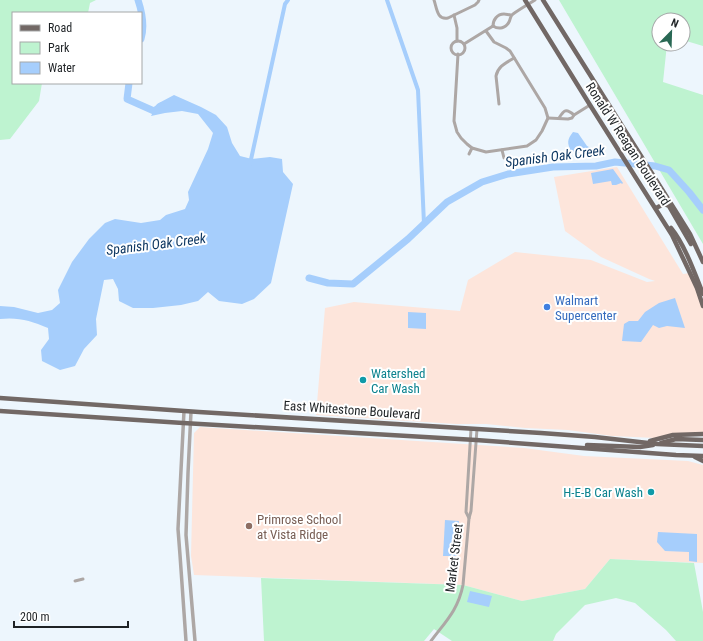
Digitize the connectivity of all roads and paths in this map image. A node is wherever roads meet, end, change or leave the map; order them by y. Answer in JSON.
{"nodes":[{"id":1,"x":434,"y":0,"type":"edge"},
{"id":2,"x":479,"y":0,"type":"edge"},
{"id":3,"x":534,"y":0,"type":"edge"},
{"id":4,"x":543,"y":0,"type":"edge"},
{"id":5,"x":526,"y":2,"type":"edge"},
{"id":6,"x":454,"y":15,"type":"junction"},
{"id":7,"x":511,"y":15,"type":"junction"},
{"id":8,"x":493,"y":26,"type":"junction"},
{"id":9,"x":486,"y":31,"type":"junction"},
{"id":10,"x":457,"y":41,"type":"junction"},
{"id":11,"x":464,"y":44,"type":"junction"},
{"id":12,"x":458,"y":54,"type":"junction"},
{"id":13,"x":514,"y":58,"type":"junction"},
{"id":14,"x":499,"y":104,"type":"dead end"},
{"id":15,"x":590,"y":105,"type":"junction"},
{"id":16,"x":574,"y":115,"type":"junction"},
{"id":17,"x":548,"y":118,"type":"junction"},
{"id":18,"x":559,"y":118,"type":"junction"},
{"id":19,"x":472,"y":148,"type":"junction"},
{"id":20,"x":502,"y":150,"type":"junction"},
{"id":21,"x":469,"y":154,"type":"dead end"},
{"id":22,"x":504,"y":158,"type":"dead end"},
{"id":23,"x":656,"y":208,"type":"junction"},
{"id":24,"x":662,"y":218,"type":"junction"},
{"id":25,"x":703,"y":262,"type":"edge"},
{"id":26,"x":703,"y":294,"type":"edge"},
{"id":27,"x":703,"y":306,"type":"edge"},
{"id":28,"x":0,"y":398,"type":"edge"},
{"id":29,"x":0,"y":411,"type":"edge"},
{"id":30,"x":184,"y":411,"type":"junction"},
{"id":31,"x":191,"y":412,"type":"junction"},
{"id":32,"x":184,"y":423,"type":"junction"},
{"id":33,"x":190,"y":423,"type":"junction"},
{"id":34,"x":471,"y":429,"type":"junction"},
{"id":35,"x":477,"y":429,"type":"junction"},
{"id":36,"x":703,"y":434,"type":"edge"},
{"id":37,"x":470,"y":440,"type":"junction"},
{"id":38,"x":476,"y":440,"type":"junction"},
{"id":39,"x":703,"y":440,"type":"edge"},
{"id":40,"x":647,"y":442,"type":"junction"},
{"id":41,"x":657,"y":444,"type":"junction"},
{"id":42,"x":546,"y":445,"type":"junction"},
{"id":43,"x":703,"y":446,"type":"edge"},
{"id":44,"x":692,"y":456,"type":"junction"},
{"id":45,"x":703,"y":456,"type":"edge"},
{"id":46,"x":703,"y":461,"type":"edge"},
{"id":47,"x":469,"y":518,"type":"junction"},
{"id":48,"x":83,"y":579,"type":"dead end"},
{"id":49,"x":75,"y":581,"type":"dead end"},
{"id":50,"x":186,"y":641,"type":"edge"},
{"id":51,"x":195,"y":641,"type":"edge"},
{"id":52,"x":432,"y":641,"type":"edge"}],
"edges":[{"from":1,"to":6,"type":"street"},
{"from":2,"to":6,"type":"street"},
{"from":3,"to":5,"type":"street"},
{"from":4,"to":25,"type":"main road","name":"Ronald W Reagan Boulevard"},
{"from":5,"to":7,"type":"street"},
{"from":5,"to":15,"type":"main road","name":"Ronald W Reagan Boulevard"},
{"from":6,"to":10,"type":"street"},
{"from":7,"to":8,"type":"street"},
{"from":7,"to":8,"type":"street"},
{"from":8,"to":9,"type":"street"},
{"from":9,"to":11,"type":"street"},
{"from":9,"to":13,"type":"street"},
{"from":10,"to":11,"type":"street"},
{"from":10,"to":12,"type":"street"},
{"from":11,"to":12,"type":"street"},
{"from":12,"to":19,"type":"street"},
{"from":13,"to":14,"type":"street"},
{"from":13,"to":17,"type":"street"},
{"from":15,"to":16,"type":"street"},
{"from":15,"to":23,"type":"main road","name":"Ronald W Reagan Boulevard"},
{"from":16,"to":18,"type":"street"},
{"from":16,"to":18,"type":"street"},
{"from":17,"to":18,"type":"street"},
{"from":17,"to":20,"type":"street"},
{"from":19,"to":20,"type":"street"},
{"from":19,"to":21,"type":"street"},
{"from":20,"to":22,"type":"street"},
{"from":23,"to":24,"type":"main road","name":"Ronald W Reagan Boulevard"},
{"from":23,"to":25,"type":"main road"},
{"from":24,"to":26,"type":"main road"},
{"from":24,"to":27,"type":"main road","name":"Ronald W Reagan Boulevard"},
{"from":28,"to":30,"type":"main road","name":"East Whitestone Boulevard"},
{"from":29,"to":32,"type":"main road","name":"East Whitestone Boulevard"},
{"from":30,"to":31,"type":"main road","name":"East Whitestone Boulevard"},
{"from":30,"to":32,"type":"street"},
{"from":31,"to":33,"type":"street"},
{"from":31,"to":34,"type":"main road","name":"East Whitestone Boulevard"},
{"from":32,"to":33,"type":"main road","name":"East Whitestone Boulevard"},
{"from":32,"to":50,"type":"street"},
{"from":33,"to":37,"type":"main road","name":"East Whitestone Boulevard"},
{"from":33,"to":51,"type":"street"},
{"from":34,"to":35,"type":"main road","name":"East Whitestone Boulevard"},
{"from":34,"to":37,"type":"street","name":"Market Street"},
{"from":35,"to":38,"type":"street","name":"Market Street"},
{"from":35,"to":40,"type":"main road","name":"East Whitestone Boulevard"},
{"from":36,"to":40,"type":"main road"},
{"from":37,"to":38,"type":"main road","name":"East Whitestone Boulevard"},
{"from":37,"to":47,"type":"street","name":"Market Street"},
{"from":38,"to":42,"type":"main road","name":"East Whitestone Boulevard"},
{"from":38,"to":47,"type":"street","name":"Market Street"},
{"from":39,"to":41,"type":"main road"},
{"from":40,"to":41,"type":"main road","name":"East Whitestone Boulevard"},
{"from":41,"to":42,"type":"main road"},
{"from":41,"to":43,"type":"main road","name":"East Whitestone Boulevard"},
{"from":42,"to":44,"type":"main road","name":"East Whitestone Boulevard"},
{"from":44,"to":45,"type":"main road","name":"East Whitestone Boulevard"},
{"from":44,"to":46,"type":"main road"},
{"from":47,"to":52,"type":"street","name":"Market Street"},
{"from":48,"to":49,"type":"street"}]}
